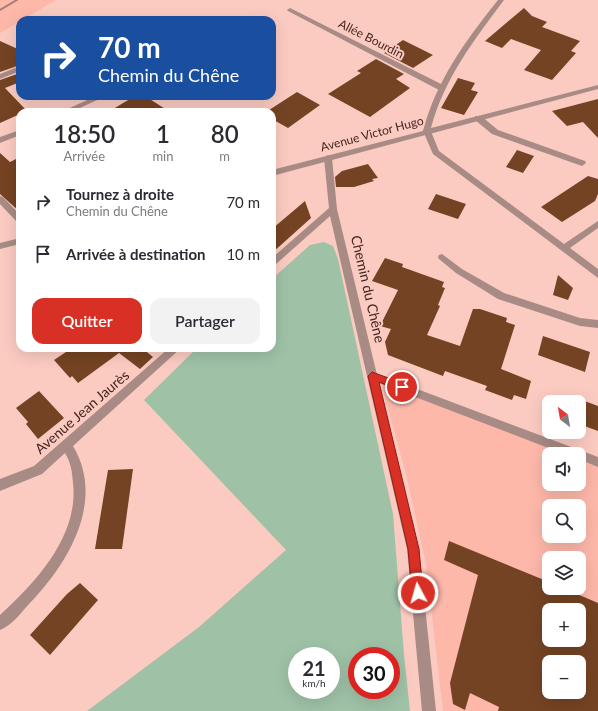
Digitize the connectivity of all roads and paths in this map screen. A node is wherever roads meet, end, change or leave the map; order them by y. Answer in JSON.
{"nodes":[{"id":1,"x":501,"y":0,"type":"edge"},
{"id":2,"x":290,"y":10,"type":"dead end"},
{"id":3,"x":16,"y":70,"type":"edge"},
{"id":4,"x":0,"y":77,"type":"edge"},
{"id":5,"x":598,"y":87,"type":"edge"},
{"id":6,"x":442,"y":88,"type":"junction"},
{"id":7,"x":93,"y":100,"type":"edge"},
{"id":8,"x":74,"y":108,"type":"edge"},
{"id":9,"x":478,"y":118,"type":"junction"},
{"id":10,"x":427,"y":132,"type":"junction"},
{"id":11,"x":16,"y":134,"type":"edge"},
{"id":12,"x":0,"y":140,"type":"edge"},
{"id":13,"x":328,"y":158,"type":"junction"},
{"id":14,"x":582,"y":163,"type":"dead end"},
{"id":15,"x":276,"y":172,"type":"edge"},
{"id":16,"x":0,"y":200,"type":"edge"},
{"id":17,"x":333,"y":209,"type":"junction"},
{"id":18,"x":16,"y":216,"type":"edge"},
{"id":19,"x":598,"y":224,"type":"edge"},
{"id":20,"x":16,"y":242,"type":"edge"},
{"id":21,"x":0,"y":246,"type":"edge"},
{"id":22,"x":564,"y":248,"type":"junction"},
{"id":23,"x":442,"y":257,"type":"dead end"},
{"id":24,"x":276,"y":259,"type":"edge"},
{"id":25,"x":598,"y":274,"type":"edge"},
{"id":26,"x":598,"y":324,"type":"edge"},
{"id":27,"x":171,"y":352,"type":"edge"},
{"id":28,"x":372,"y":376,"type":"junction"},
{"id":29,"x":66,"y":445,"type":"junction"},
{"id":30,"x":560,"y":447,"type":"edge"},
{"id":31,"x":586,"y":457,"type":"edge"},
{"id":32,"x":598,"y":462,"type":"edge"},
{"id":33,"x":0,"y":485,"type":"edge"},
{"id":34,"x":0,"y":624,"type":"edge"},
{"id":35,"x":429,"y":711,"type":"edge"}],
"edges":[{"from":1,"to":6,"type":"street"},
{"from":2,"to":6,"type":"street","name":"Allée Bourdin"},
{"from":3,"to":4,"type":"street"},
{"from":5,"to":9,"type":"street","name":"Avenue Victor Hugo"},
{"from":6,"to":10,"type":"street"},
{"from":7,"to":8,"type":"street"},
{"from":9,"to":10,"type":"street","name":"Avenue Victor Hugo"},
{"from":9,"to":14,"type":"street"},
{"from":10,"to":13,"type":"street","name":"Avenue Victor Hugo"},
{"from":10,"to":22,"type":"street"},
{"from":11,"to":12,"type":"street"},
{"from":13,"to":15,"type":"street","name":"Avenue Victor Hugo"},
{"from":13,"to":17,"type":"street"},
{"from":16,"to":18,"type":"street"},
{"from":17,"to":24,"type":"street"},
{"from":17,"to":28,"type":"street","name":"Chemin du Chêne"},
{"from":19,"to":22,"type":"street"},
{"from":20,"to":21,"type":"street"},
{"from":22,"to":25,"type":"street"},
{"from":23,"to":26,"type":"street"},
{"from":27,"to":29,"type":"street","name":"Avenue Jean Jaurès"},
{"from":28,"to":30,"type":"street"},
{"from":28,"to":35,"type":"street","name":"Chemin du Chêne"},
{"from":29,"to":33,"type":"street","name":"Avenue Jean Jaurès"},
{"from":29,"to":34,"type":"street"},
{"from":31,"to":32,"type":"street"}]}
